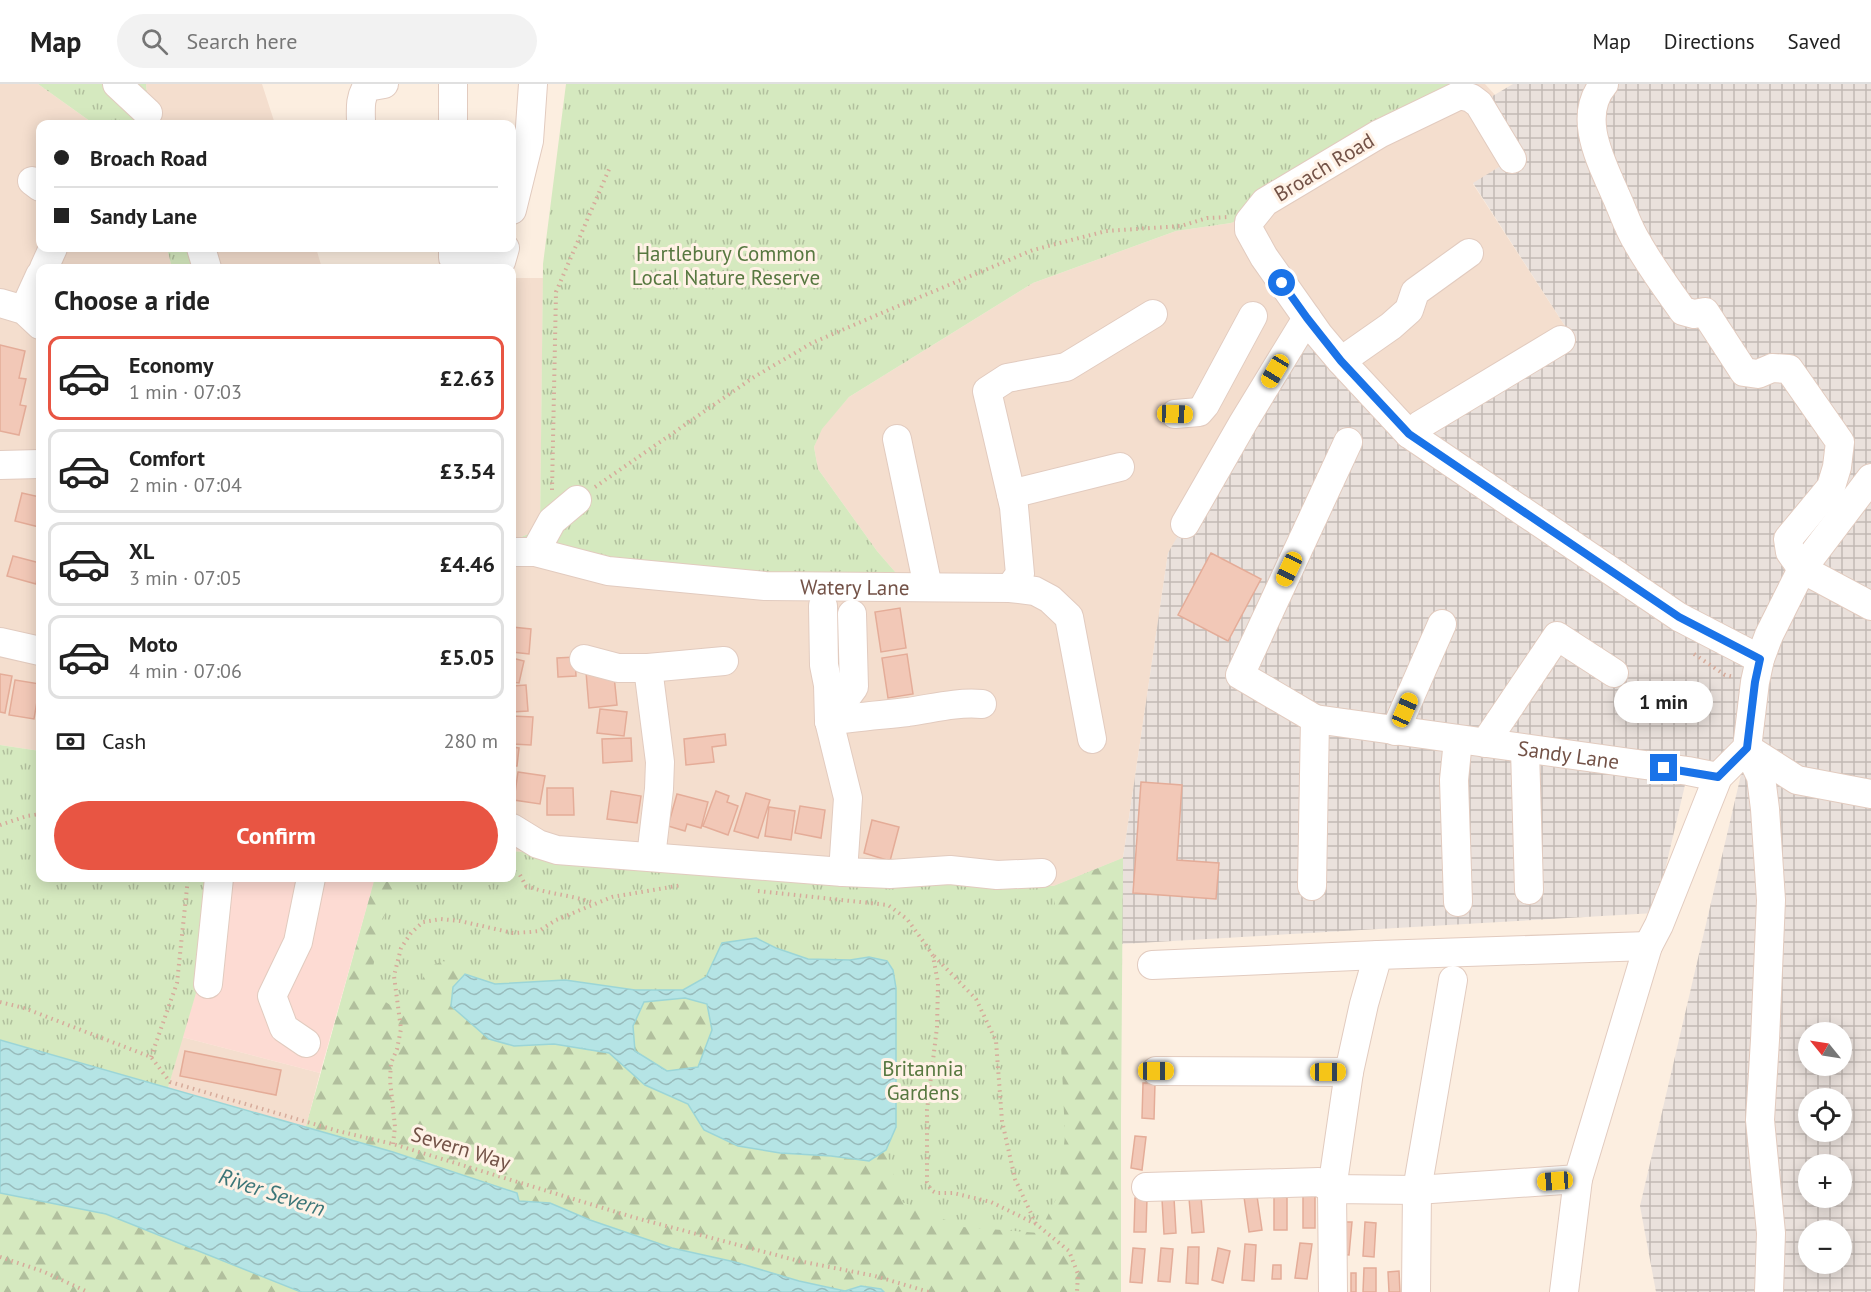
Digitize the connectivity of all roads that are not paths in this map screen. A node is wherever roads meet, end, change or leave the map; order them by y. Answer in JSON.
{"nodes":[{"id":1,"x":117,"y":84,"type":"edge"},
{"id":2,"x":146,"y":84,"type":"edge"},
{"id":3,"x":384,"y":84,"type":"edge"},
{"id":4,"x":453,"y":84,"type":"edge"},
{"id":5,"x":533,"y":84,"type":"edge"},
{"id":6,"x":1604,"y":84,"type":"edge"},
{"id":7,"x":151,"y":118,"type":"edge"},
{"id":8,"x":361,"y":120,"type":"edge"},
{"id":9,"x":453,"y":120,"type":"edge"},
{"id":10,"x":1512,"y":159,"type":"dead end"},
{"id":11,"x":516,"y":194,"type":"edge"},
{"id":12,"x":453,"y":252,"type":"edge"},
{"id":13,"x":504,"y":252,"type":"edge"},
{"id":14,"x":1469,"y":253,"type":"dead end"},
{"id":15,"x":36,"y":283,"type":"edge"},
{"id":16,"x":1282,"y":283,"type":"junction"},
{"id":17,"x":22,"y":313,"type":"edge"},
{"id":18,"x":1153,"y":314,"type":"dead end"},
{"id":19,"x":1253,"y":316,"type":"junction"},
{"id":20,"x":1307,"y":318,"type":"junction"},
{"id":21,"x":1561,"y":340,"type":"dead end"},
{"id":22,"x":1341,"y":361,"type":"junction"},
{"id":23,"x":1201,"y":377,"type":"dead end"},
{"id":24,"x":1175,"y":414,"type":"dead end"},
{"id":25,"x":1409,"y":434,"type":"junction"},
{"id":26,"x":897,"y":439,"type":"dead end"},
{"id":27,"x":1348,"y":442,"type":"dead end"},
{"id":28,"x":36,"y":464,"type":"edge"},
{"id":29,"x":0,"y":465,"type":"edge"},
{"id":30,"x":1120,"y":467,"type":"dead end"},
{"id":31,"x":1871,"y":478,"type":"edge"},
{"id":32,"x":1011,"y":494,"type":"junction"},
{"id":33,"x":577,"y":500,"type":"road end"},
{"id":34,"x":1862,"y":509,"type":"edge"},
{"id":35,"x":1185,"y":524,"type":"dead end"},
{"id":36,"x":523,"y":552,"type":"edge"},
{"id":37,"x":1802,"y":569,"type":"junction"},
{"id":38,"x":928,"y":587,"type":"junction"},
{"id":39,"x":1010,"y":588,"type":"junction"},
{"id":40,"x":824,"y":606,"type":"dead end"},
{"id":41,"x":1871,"y":606,"type":"edge"},
{"id":42,"x":852,"y":614,"type":"dead end"},
{"id":43,"x":1442,"y":624,"type":"dead end"},
{"id":44,"x":0,"y":642,"type":"edge"},
{"id":45,"x":36,"y":650,"type":"edge"},
{"id":46,"x":584,"y":659,"type":"dead end"},
{"id":47,"x":1760,"y":659,"type":"junction"},
{"id":48,"x":724,"y":661,"type":"dead end"},
{"id":49,"x":648,"y":668,"type":"junction"},
{"id":50,"x":1614,"y":673,"type":"dead end"},
{"id":51,"x":982,"y":704,"type":"dead end"},
{"id":52,"x":1315,"y":719,"type":"junction"},
{"id":53,"x":829,"y":721,"type":"junction"},
{"id":54,"x":1395,"y":731,"type":"junction"},
{"id":55,"x":1092,"y":739,"type":"dead end"},
{"id":56,"x":1472,"y":741,"type":"junction"},
{"id":57,"x":1747,"y":748,"type":"junction"},
{"id":58,"x":1525,"y":749,"type":"junction"},
{"id":59,"x":1718,"y":777,"type":"junction"},
{"id":60,"x":1871,"y":794,"type":"edge"},
{"id":61,"x":516,"y":830,"type":"edge"},
{"id":62,"x":651,"y":857,"type":"junction"},
{"id":63,"x":843,"y":872,"type":"junction"},
{"id":64,"x":1042,"y":873,"type":"dead end"},
{"id":65,"x":219,"y":882,"type":"edge"},
{"id":66,"x":310,"y":882,"type":"edge"},
{"id":67,"x":1312,"y":886,"type":"dead end"},
{"id":68,"x":1529,"y":890,"type":"dead end"},
{"id":69,"x":1458,"y":902,"type":"dead end"},
{"id":70,"x":1648,"y":946,"type":"junction"},
{"id":71,"x":1378,"y":955,"type":"junction"},
{"id":72,"x":1152,"y":965,"type":"dead end"},
{"id":73,"x":1453,"y":980,"type":"dead end"},
{"id":74,"x":208,"y":984,"type":"dead end"},
{"id":75,"x":306,"y":1042,"type":"dead end"},
{"id":76,"x":1156,"y":1071,"type":"dead end"},
{"id":77,"x":1349,"y":1072,"type":"junction"},
{"id":78,"x":1578,"y":1179,"type":"junction"},
{"id":79,"x":1146,"y":1187,"type":"dead end"},
{"id":80,"x":1332,"y":1189,"type":"junction"},
{"id":81,"x":1417,"y":1190,"type":"junction"},
{"id":82,"x":1333,"y":1292,"type":"edge"},
{"id":83,"x":1416,"y":1292,"type":"edge"},
{"id":84,"x":1564,"y":1292,"type":"edge"},
{"id":85,"x":1769,"y":1292,"type":"edge"}],
"edges":[{"from":1,"to":7,"type":"street"},
{"from":2,"to":7,"type":"street"},
{"from":3,"to":8,"type":"street"},
{"from":4,"to":9,"type":"street"},
{"from":5,"to":11,"type":"street"},
{"from":6,"to":37,"type":"street"},
{"from":10,"to":16,"type":"street","name":"Broach Road"},
{"from":12,"to":13,"type":"street"},
{"from":14,"to":22,"type":"street"},
{"from":15,"to":17,"type":"street"},
{"from":16,"to":19,"type":"street"},
{"from":16,"to":20,"type":"street"},
{"from":18,"to":32,"type":"street"},
{"from":19,"to":23,"type":"street"},
{"from":19,"to":24,"type":"street"},
{"from":20,"to":22,"type":"street"},
{"from":20,"to":35,"type":"street"},
{"from":21,"to":25,"type":"street"},
{"from":22,"to":25,"type":"street"},
{"from":25,"to":47,"type":"street"},
{"from":26,"to":38,"type":"street"},
{"from":27,"to":52,"type":"street"},
{"from":28,"to":29,"type":"street"},
{"from":30,"to":32,"type":"street"},
{"from":31,"to":34,"type":"street"},
{"from":32,"to":39,"type":"street"},
{"from":33,"to":36,"type":"street"},
{"from":34,"to":37,"type":"street"},
{"from":36,"to":38,"type":"street","name":"Watery Lane"},
{"from":37,"to":41,"type":"street"},
{"from":37,"to":47,"type":"street"},
{"from":38,"to":39,"type":"street","name":"Watery Lane"},
{"from":39,"to":55,"type":"street","name":"Watery Lane"},
{"from":40,"to":53,"type":"street"},
{"from":42,"to":53,"type":"street"},
{"from":43,"to":54,"type":"street"},
{"from":44,"to":45,"type":"street"},
{"from":46,"to":49,"type":"street"},
{"from":47,"to":57,"type":"street"},
{"from":48,"to":49,"type":"street"},
{"from":49,"to":62,"type":"street"},
{"from":50,"to":56,"type":"street"},
{"from":51,"to":53,"type":"street"},
{"from":52,"to":54,"type":"street","name":"Sandy Lane"},
{"from":52,"to":67,"type":"street"},
{"from":53,"to":63,"type":"street"},
{"from":54,"to":56,"type":"street","name":"Sandy Lane"},
{"from":56,"to":58,"type":"street","name":"Sandy Lane"},
{"from":56,"to":69,"type":"street"},
{"from":57,"to":59,"type":"street"},
{"from":57,"to":60,"type":"street"},
{"from":57,"to":85,"type":"street"},
{"from":58,"to":59,"type":"street","name":"Sandy Lane"},
{"from":58,"to":68,"type":"street"},
{"from":59,"to":70,"type":"street"},
{"from":61,"to":62,"type":"street"},
{"from":62,"to":63,"type":"street"},
{"from":63,"to":64,"type":"street"},
{"from":65,"to":74,"type":"street"},
{"from":66,"to":75,"type":"street"},
{"from":70,"to":71,"type":"street"},
{"from":70,"to":78,"type":"street"},
{"from":71,"to":72,"type":"street"},
{"from":71,"to":77,"type":"street"},
{"from":73,"to":81,"type":"street"},
{"from":76,"to":77,"type":"street"},
{"from":77,"to":80,"type":"street"},
{"from":78,"to":81,"type":"street"},
{"from":78,"to":84,"type":"street"},
{"from":79,"to":80,"type":"street"},
{"from":80,"to":81,"type":"street"},
{"from":80,"to":82,"type":"street"},
{"from":81,"to":83,"type":"street"}]}
